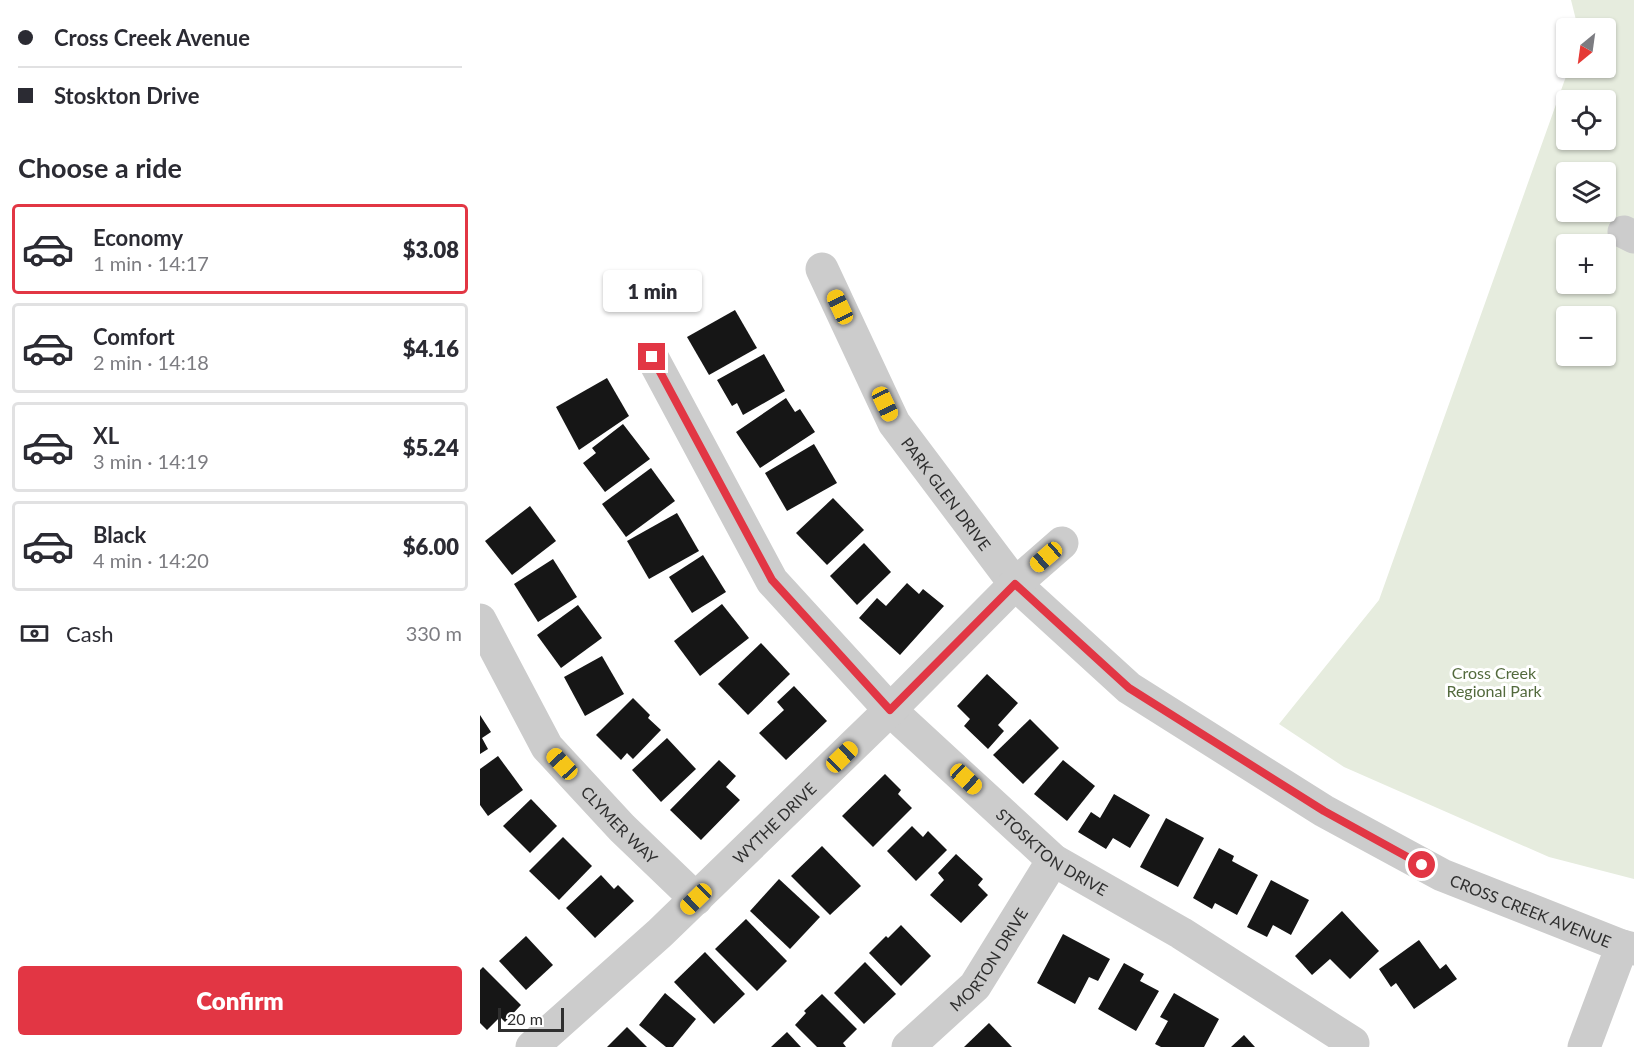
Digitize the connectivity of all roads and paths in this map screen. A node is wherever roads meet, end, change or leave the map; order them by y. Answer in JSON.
{"nodes":[{"id":1,"x":822,"y":269,"type":"dead end"},
{"id":2,"x":652,"y":357,"type":"dead end"},
{"id":3,"x":1062,"y":543,"type":"dead end"},
{"id":4,"x":1015,"y":584,"type":"junction"},
{"id":5,"x":480,"y":620,"type":"edge"},
{"id":6,"x":890,"y":710,"type":"junction"},
{"id":7,"x":1053,"y":860,"type":"junction"},
{"id":8,"x":696,"y":899,"type":"junction"},
{"id":9,"x":1628,"y":948,"type":"edge"},
{"id":10,"x":1353,"y":1043,"type":"dead end"},
{"id":11,"x":532,"y":1047,"type":"edge"},
{"id":12,"x":908,"y":1047,"type":"edge"},
{"id":13,"x":1584,"y":1047,"type":"edge"}],
"edges":[{"from":1,"to":4,"type":"street","name":"PARK GLEN DRIVE"},
{"from":2,"to":6,"type":"street","name":"STOSKTON DRIVE"},
{"from":3,"to":4,"type":"street","name":"WYTHE DRIVE"},
{"from":4,"to":6,"type":"street","name":"WYTHE DRIVE"},
{"from":4,"to":9,"type":"street","name":"CROSS CREEK AVENUE"},
{"from":5,"to":8,"type":"street","name":"CLYMER WAY"},
{"from":6,"to":7,"type":"street","name":"STOSKTON DRIVE"},
{"from":6,"to":8,"type":"street","name":"WYTHE DRIVE"},
{"from":7,"to":10,"type":"street","name":"STOSKTON DRIVE"},
{"from":7,"to":12,"type":"street","name":"MORTON DRIVE"},
{"from":8,"to":11,"type":"street","name":"WYTHE DRIVE"},
{"from":9,"to":13,"type":"street"}]}
